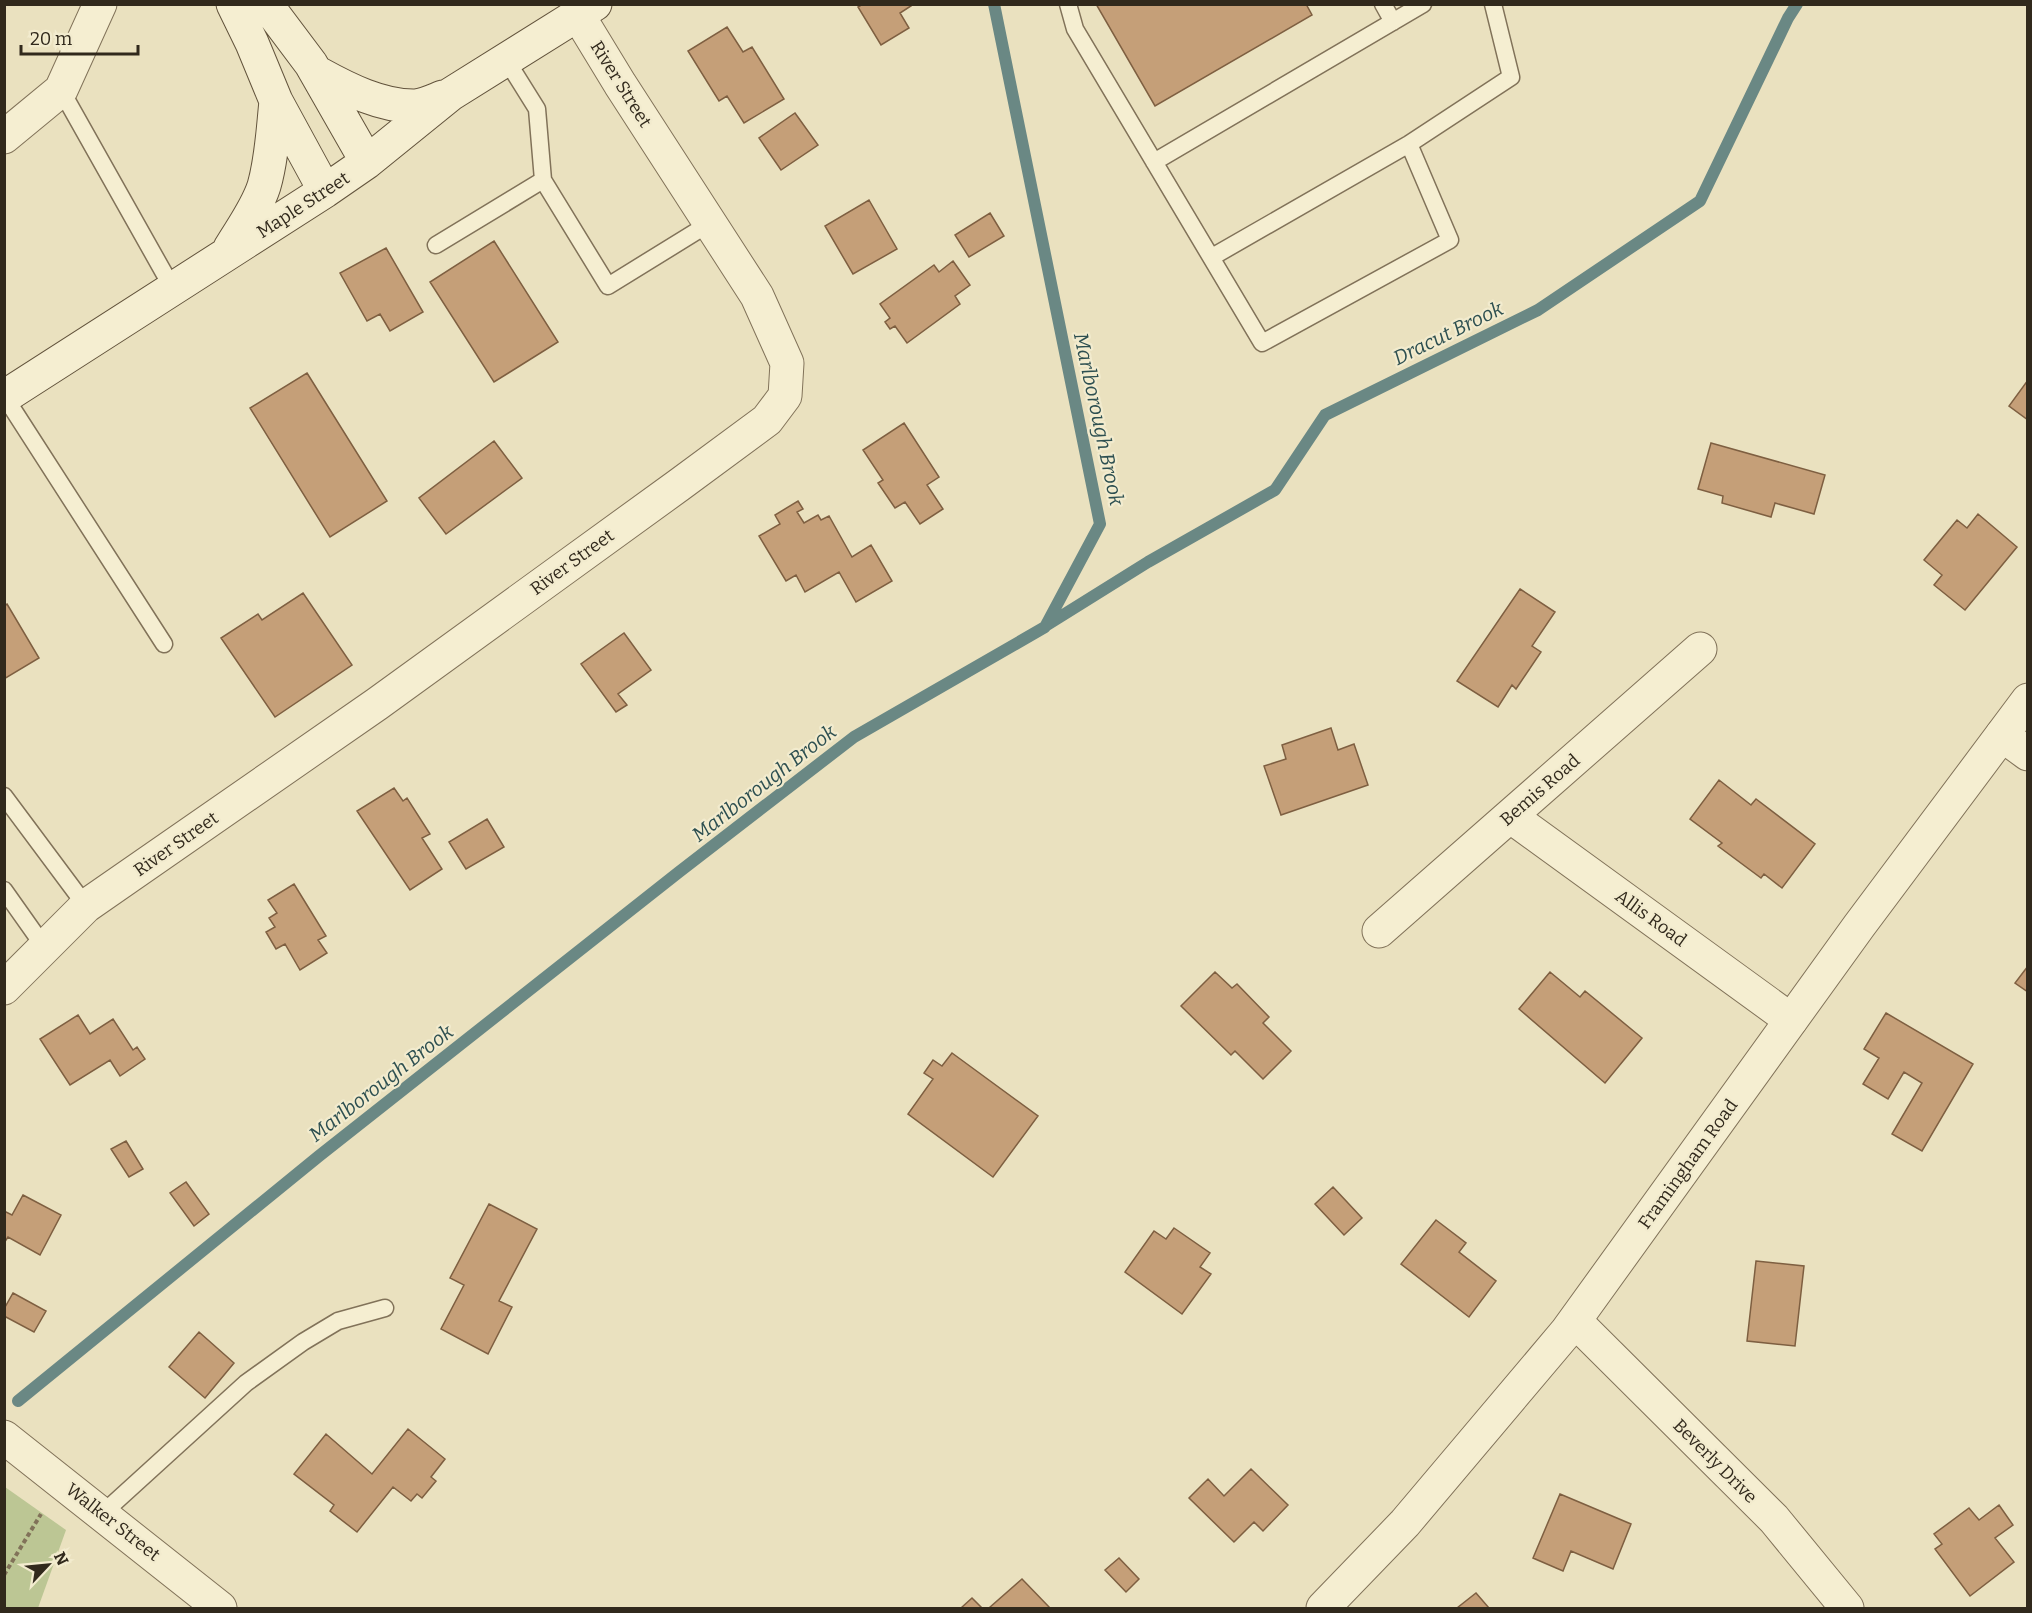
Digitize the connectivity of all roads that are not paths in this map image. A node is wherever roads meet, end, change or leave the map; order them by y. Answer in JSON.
{"nodes":[{"id":1,"x":100,"y":4,"type":"edge"},
{"id":2,"x":233,"y":4,"type":"edge"},
{"id":3,"x":266,"y":4,"type":"edge"},
{"id":4,"x":1068,"y":4,"type":"edge"},
{"id":5,"x":1383,"y":4,"type":"edge"},
{"id":6,"x":1423,"y":4,"type":"edge"},
{"id":7,"x":1493,"y":4,"type":"edge"},
{"id":8,"x":586,"y":10,"type":"edge"},
{"id":9,"x":1394,"y":22,"type":"junction"},
{"id":10,"x":507,"y":61,"type":"junction"},
{"id":11,"x":318,"y":73,"type":"junction"},
{"id":12,"x":60,"y":90,"type":"junction"},
{"id":13,"x":451,"y":93,"type":"junction"},
{"id":14,"x":276,"y":101,"type":"junction"},
{"id":15,"x":4,"y":137,"type":"edge"},
{"id":16,"x":1408,"y":144,"type":"junction"},
{"id":17,"x":367,"y":162,"type":"junction"},
{"id":18,"x":1154,"y":162,"type":"junction"},
{"id":19,"x":543,"y":180,"type":"junction"},
{"id":20,"x":325,"y":191,"type":"junction"},
{"id":21,"x":710,"y":223,"type":"junction"},
{"id":22,"x":436,"y":245,"type":"dead end"},
{"id":23,"x":225,"y":256,"type":"junction"},
{"id":24,"x":1212,"y":257,"type":"junction"},
{"id":25,"x":173,"y":289,"type":"junction"},
{"id":26,"x":5,"y":397,"type":"edge"},
{"id":27,"x":164,"y":644,"type":"dead end"},
{"id":28,"x":1700,"y":648,"type":"dead end"},
{"id":29,"x":2028,"y":700,"type":"edge"},
{"id":30,"x":2015,"y":744,"type":"edge"},
{"id":31,"x":4,"y":796,"type":"edge"},
{"id":32,"x":1510,"y":816,"type":"junction"},
{"id":33,"x":4,"y":890,"type":"edge"},
{"id":34,"x":86,"y":906,"type":"junction"},
{"id":35,"x":1379,"y":931,"type":"dead end"},
{"id":36,"x":45,"y":948,"type":"junction"},
{"id":37,"x":4,"y":988,"type":"edge"},
{"id":38,"x":1791,"y":1020,"type":"junction"},
{"id":39,"x":385,"y":1308,"type":"dead end"},
{"id":40,"x":1575,"y":1321,"type":"junction"},
{"id":41,"x":4,"y":1437,"type":"edge"},
{"id":42,"x":102,"y":1514,"type":"junction"},
{"id":43,"x":220,"y":1608,"type":"edge"},
{"id":44,"x":1323,"y":1608,"type":"edge"},
{"id":45,"x":1847,"y":1608,"type":"edge"}],
"edges":[{"from":1,"to":12,"type":"street"},
{"from":2,"to":14,"type":"street"},
{"from":3,"to":11,"type":"street"},
{"from":4,"to":18,"type":"lane"},
{"from":5,"to":9,"type":"lane"},
{"from":6,"to":9,"type":"lane"},
{"from":7,"to":16,"type":"lane"},
{"from":8,"to":10,"type":"street","name":"Maple Street"},
{"from":8,"to":21,"type":"street","name":"River Street"},
{"from":9,"to":18,"type":"lane"},
{"from":10,"to":13,"type":"street","name":"Maple Street"},
{"from":10,"to":19,"type":"lane"},
{"from":11,"to":13,"type":"street"},
{"from":11,"to":17,"type":"street"},
{"from":12,"to":15,"type":"street"},
{"from":12,"to":25,"type":"lane"},
{"from":13,"to":17,"type":"street","name":"Maple Street"},
{"from":14,"to":20,"type":"street"},
{"from":14,"to":23,"type":"street"},
{"from":16,"to":24,"type":"lane"},
{"from":16,"to":24,"type":"lane"},
{"from":17,"to":20,"type":"street","name":"Maple Street"},
{"from":18,"to":24,"type":"lane"},
{"from":19,"to":21,"type":"lane"},
{"from":19,"to":22,"type":"lane"},
{"from":20,"to":23,"type":"street","name":"Maple Street"},
{"from":21,"to":34,"type":"street","name":"River Street"},
{"from":23,"to":25,"type":"street","name":"Maple Street"},
{"from":25,"to":26,"type":"street","name":"Maple Street"},
{"from":26,"to":27,"type":"lane"},
{"from":28,"to":32,"type":"street","name":"Bemis Road"},
{"from":29,"to":30,"type":"street","name":"Framingham Road"},
{"from":30,"to":38,"type":"street","name":"Framingham Road"},
{"from":31,"to":34,"type":"lane"},
{"from":32,"to":35,"type":"street","name":"Bemis Road"},
{"from":32,"to":38,"type":"street","name":"Allis Road"},
{"from":33,"to":36,"type":"lane"},
{"from":34,"to":36,"type":"street","name":"River Street"},
{"from":36,"to":37,"type":"street","name":"River Street"},
{"from":38,"to":40,"type":"street","name":"Framingham Road"},
{"from":39,"to":42,"type":"lane"},
{"from":40,"to":44,"type":"street","name":"Framingham Road"},
{"from":40,"to":45,"type":"street","name":"Beverly Drive"},
{"from":41,"to":42,"type":"street","name":"Walker Street"},
{"from":42,"to":43,"type":"street","name":"Walker Street"}]}
